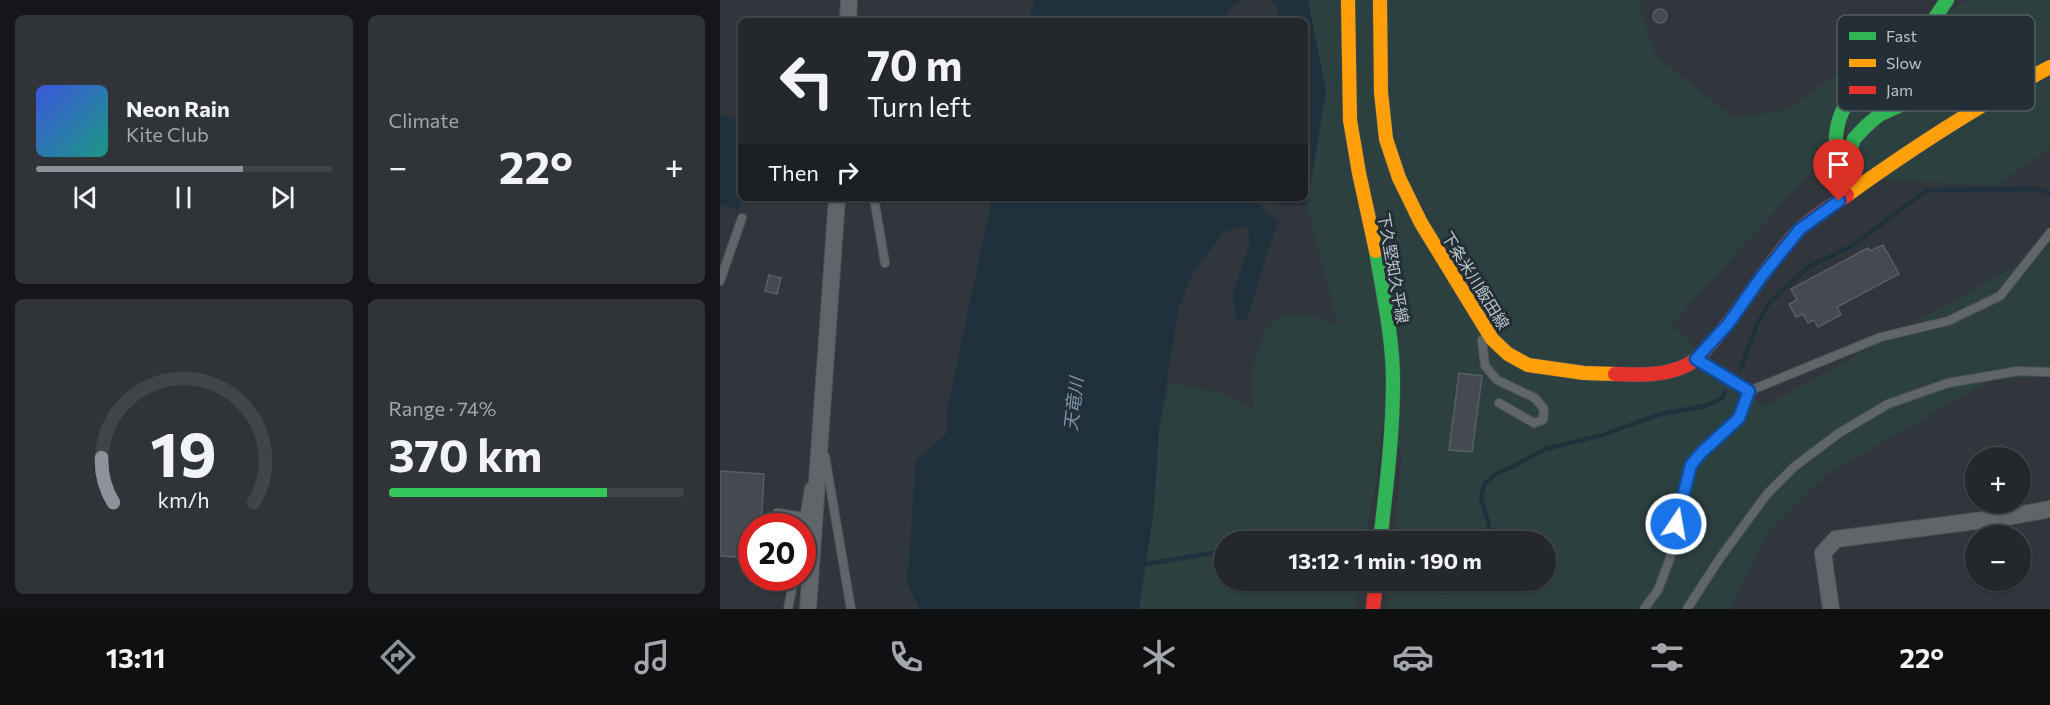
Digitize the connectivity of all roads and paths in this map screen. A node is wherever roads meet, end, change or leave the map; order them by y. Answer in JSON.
{"nodes":[{"id":1,"x":849,"y":0,"type":"edge"},
{"id":2,"x":1348,"y":0,"type":"edge"},
{"id":3,"x":1380,"y":0,"type":"edge"},
{"id":4,"x":1947,"y":0,"type":"edge"},
{"id":5,"x":1936,"y":15,"type":"edge"},
{"id":6,"x":848,"y":18,"type":"edge"},
{"id":7,"x":2050,"y":67,"type":"edge"},
{"id":8,"x":2036,"y":73,"type":"edge"},
{"id":9,"x":1842,"y":111,"type":"edge"},
{"id":10,"x":1888,"y":111,"type":"edge"},
{"id":11,"x":1975,"y":111,"type":"edge"},
{"id":12,"x":837,"y":201,"type":"edge"},
{"id":13,"x":875,"y":201,"type":"edge"},
{"id":14,"x":742,"y":218,"type":"dead end"},
{"id":15,"x":2050,"y":233,"type":"edge"},
{"id":16,"x":885,"y":262,"type":"dead end"},
{"id":17,"x":720,"y":281,"type":"edge"},
{"id":18,"x":1480,"y":321,"type":"junction"},
{"id":19,"x":1696,"y":359,"type":"junction"},
{"id":20,"x":2050,"y":372,"type":"edge"},
{"id":21,"x":1749,"y":391,"type":"junction"},
{"id":22,"x":1498,"y":403,"type":"dead end"},
{"id":23,"x":821,"y":434,"type":"junction"},
{"id":24,"x":819,"y":462,"type":"junction"},
{"id":25,"x":2050,"y":509,"type":"edge"},
{"id":26,"x":806,"y":513,"type":"edge"},
{"id":27,"x":1381,"y":531,"type":"edge"},
{"id":28,"x":791,"y":591,"type":"edge"},
{"id":29,"x":1374,"y":591,"type":"edge"},
{"id":30,"x":788,"y":609,"type":"edge"},
{"id":31,"x":808,"y":609,"type":"edge"},
{"id":32,"x":851,"y":609,"type":"edge"},
{"id":33,"x":1372,"y":609,"type":"edge"},
{"id":34,"x":1644,"y":609,"type":"edge"},
{"id":35,"x":1687,"y":609,"type":"edge"},
{"id":36,"x":1831,"y":609,"type":"edge"}],
"edges":[{"from":1,"to":6,"type":"street"},
{"from":2,"to":27,"type":"main road","name":"下久堅知久平線"},
{"from":3,"to":18,"type":"main road","name":"下条米川飯田線"},
{"from":4,"to":5,"type":"main road"},
{"from":7,"to":8,"type":"main road","name":"下条米川飯田線"},
{"from":9,"to":10,"type":"main road"},
{"from":11,"to":19,"type":"main road","name":"下条米川飯田線"},
{"from":12,"to":23,"type":"street"},
{"from":13,"to":16,"type":"lane"},
{"from":14,"to":17,"type":"lane"},
{"from":15,"to":21,"type":"lane"},
{"from":18,"to":19,"type":"main road","name":"下条米川飯田線"},
{"from":18,"to":22,"type":"lane"},
{"from":19,"to":21,"type":"lane"},
{"from":20,"to":35,"type":"lane"},
{"from":21,"to":34,"type":"lane"},
{"from":23,"to":24,"type":"street"},
{"from":23,"to":32,"type":"lane"},
{"from":24,"to":26,"type":"lane"},
{"from":24,"to":31,"type":"street"},
{"from":25,"to":36,"type":"street"},
{"from":28,"to":30,"type":"lane"},
{"from":29,"to":33,"type":"main road"}]}
